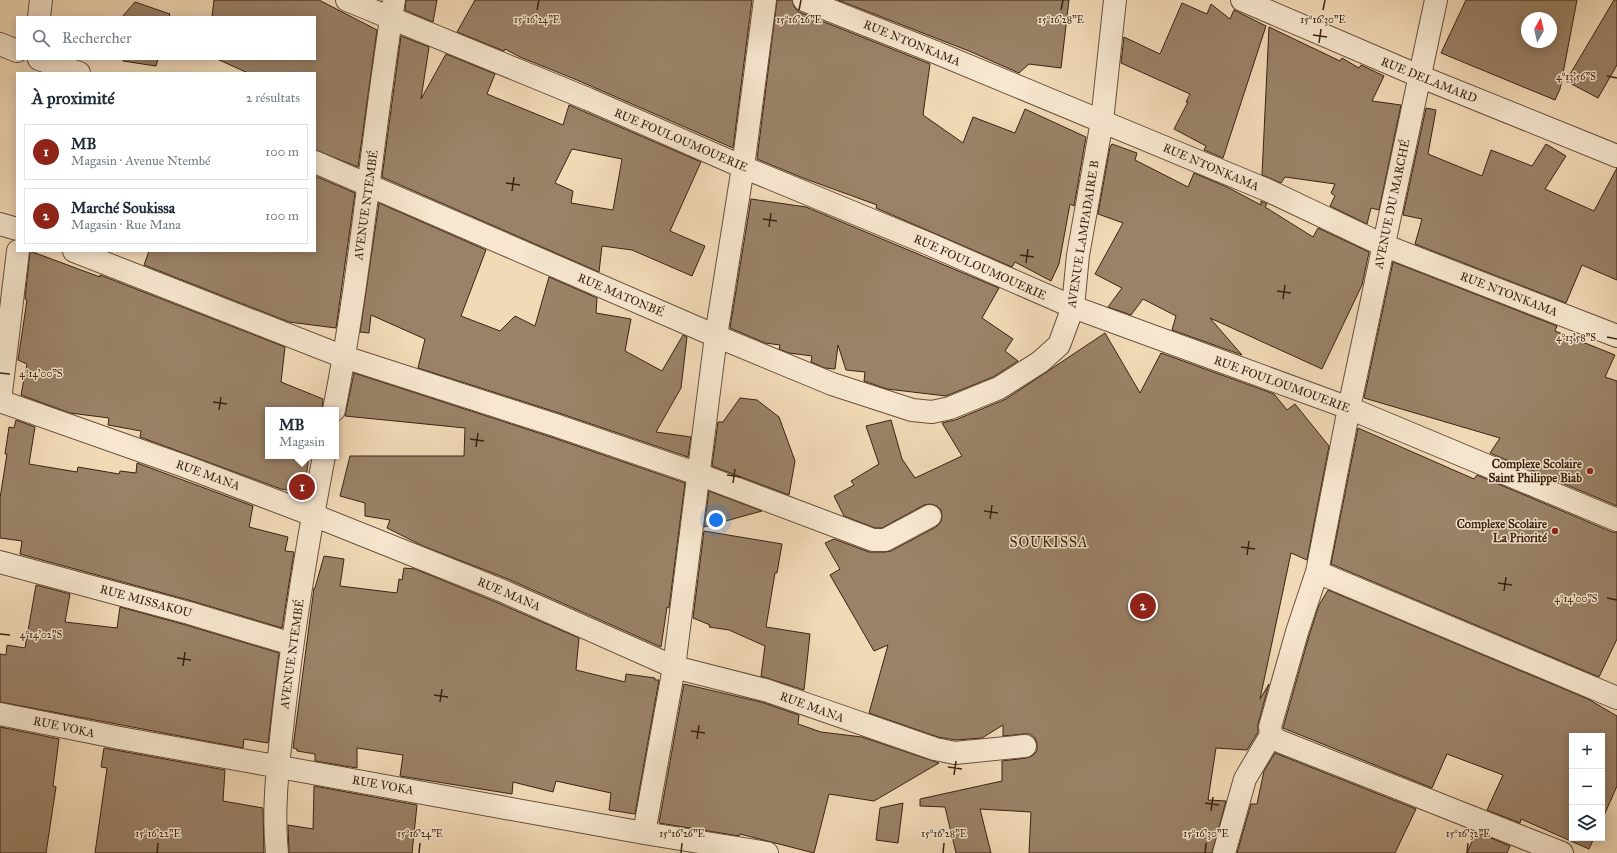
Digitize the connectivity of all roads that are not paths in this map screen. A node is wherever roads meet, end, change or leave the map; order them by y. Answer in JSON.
{"nodes":[{"id":1,"x":41,"y":0,"type":"edge"},
{"id":2,"x":347,"y":0,"type":"edge"},
{"id":3,"x":765,"y":0,"type":"edge"},
{"id":4,"x":804,"y":0,"type":"edge"},
{"id":5,"x":1115,"y":0,"type":"edge"},
{"id":6,"x":1242,"y":0,"type":"edge"},
{"id":7,"x":1436,"y":0,"type":"edge"},
{"id":8,"x":393,"y":9,"type":"edge"},
{"id":9,"x":39,"y":16,"type":"edge"},
{"id":10,"x":0,"y":44,"type":"edge"},
{"id":11,"x":16,"y":51,"type":"edge"},
{"id":12,"x":34,"y":60,"type":"edge"},
{"id":13,"x":42,"y":60,"type":"edge"},
{"id":14,"x":33,"y":72,"type":"edge"},
{"id":15,"x":76,"y":72,"type":"edge"},
{"id":16,"x":1419,"y":76,"type":"junction"},
{"id":17,"x":1102,"y":121,"type":"junction"},
{"id":18,"x":1617,"y":156,"type":"edge"},
{"id":19,"x":316,"y":162,"type":"edge"},
{"id":20,"x":743,"y":167,"type":"junction"},
{"id":21,"x":369,"y":186,"type":"junction"},
{"id":22,"x":0,"y":224,"type":"edge"},
{"id":23,"x":16,"y":229,"type":"edge"},
{"id":24,"x":1383,"y":245,"type":"junction"},
{"id":25,"x":18,"y":252,"type":"edge"},
{"id":26,"x":77,"y":252,"type":"edge"},
{"id":27,"x":1073,"y":308,"type":"junction"},
{"id":28,"x":716,"y":336,"type":"junction"},
{"id":29,"x":1617,"y":336,"type":"edge"},
{"id":30,"x":344,"y":357,"type":"junction"},
{"id":31,"x":0,"y":401,"type":"edge"},
{"id":32,"x":335,"y":407,"type":"edge"},
{"id":33,"x":1349,"y":408,"type":"junction"},
{"id":34,"x":932,"y":412,"type":"joint"},
{"id":35,"x":323,"y":459,"type":"edge"},
{"id":36,"x":698,"y":474,"type":"junction"},
{"id":37,"x":313,"y":515,"type":"junction"},
{"id":38,"x":930,"y":516,"type":"dead end"},
{"id":39,"x":1617,"y":520,"type":"edge"},
{"id":40,"x":0,"y":562,"type":"edge"},
{"id":41,"x":1316,"y":572,"type":"junction"},
{"id":42,"x":292,"y":644,"type":"junction"},
{"id":43,"x":674,"y":667,"type":"junction"},
{"id":44,"x":1617,"y":698,"type":"edge"},
{"id":45,"x":0,"y":714,"type":"edge"},
{"id":46,"x":1271,"y":735,"type":"junction"},
{"id":47,"x":1025,"y":746,"type":"dead end"},
{"id":48,"x":278,"y":766,"type":"junction"},
{"id":49,"x":644,"y":833,"type":"junction"},
{"id":50,"x":277,"y":853,"type":"edge"},
{"id":51,"x":767,"y":853,"type":"edge"},
{"id":52,"x":1224,"y":853,"type":"edge"},
{"id":53,"x":1562,"y":853,"type":"edge"}],
"edges":[{"from":1,"to":9,"type":"street"},
{"from":2,"to":8,"type":"street","name":"RUE FOULOUMOUERIE"},
{"from":3,"to":20,"type":"street"},
{"from":4,"to":17,"type":"street","name":"RUE NTONKAMA"},
{"from":5,"to":17,"type":"street","name":"AVENUE LAMPADAIRE B"},
{"from":6,"to":16,"type":"street","name":"RUE DELAMARD"},
{"from":7,"to":16,"type":"street","name":"AVENUE DU MARCHÉ"},
{"from":8,"to":20,"type":"street","name":"RUE FOULOUMOUERIE"},
{"from":8,"to":21,"type":"street","name":"AVENUE NTEMBÉ"},
{"from":10,"to":11,"type":"street"},
{"from":12,"to":14,"type":"street"},
{"from":13,"to":15,"type":"street"},
{"from":16,"to":18,"type":"street","name":"RUE DELAMARD"},
{"from":16,"to":24,"type":"street","name":"AVENUE DU MARCHÉ"},
{"from":17,"to":24,"type":"street","name":"RUE NTONKAMA"},
{"from":17,"to":27,"type":"street","name":"AVENUE LAMPADAIRE B"},
{"from":19,"to":21,"type":"street","name":"RUE MATONBÉ"},
{"from":20,"to":27,"type":"street","name":"RUE FOULOUMOUERIE"},
{"from":20,"to":28,"type":"street"},
{"from":21,"to":28,"type":"street","name":"RUE MATONBÉ"},
{"from":21,"to":30,"type":"street","name":"AVENUE NTEMBÉ"},
{"from":22,"to":23,"type":"street"},
{"from":24,"to":29,"type":"street","name":"RUE NTONKAMA"},
{"from":24,"to":33,"type":"street","name":"AVENUE DU MARCHÉ"},
{"from":25,"to":31,"type":"street"},
{"from":26,"to":30,"type":"street"},
{"from":27,"to":33,"type":"street","name":"RUE FOULOUMOUERIE"},
{"from":27,"to":34,"type":"street","name":"AVENUE LAMPADAIRE B"},
{"from":28,"to":34,"type":"street","name":"RUE MATONBÉ"},
{"from":28,"to":36,"type":"street"},
{"from":30,"to":32,"type":"street","name":"AVENUE NTEMBÉ"},
{"from":30,"to":36,"type":"street"},
{"from":31,"to":37,"type":"street","name":"RUE MANA"},
{"from":33,"to":39,"type":"street","name":"RUE FOULOUMOUERIE"},
{"from":33,"to":41,"type":"street","name":"AVENUE DU MARCHÉ"},
{"from":35,"to":37,"type":"street","name":"AVENUE NTEMBÉ"},
{"from":36,"to":38,"type":"street"},
{"from":36,"to":43,"type":"street"},
{"from":37,"to":42,"type":"street","name":"AVENUE NTEMBÉ"},
{"from":37,"to":43,"type":"street","name":"RUE MANA"},
{"from":40,"to":42,"type":"street","name":"RUE MISSAKOU"},
{"from":41,"to":44,"type":"street"},
{"from":41,"to":46,"type":"street","name":"AVENUE DU MARCHÉ"},
{"from":42,"to":48,"type":"street","name":"AVENUE NTEMBÉ"},
{"from":43,"to":47,"type":"street","name":"RUE MANA"},
{"from":43,"to":49,"type":"street"},
{"from":45,"to":48,"type":"street","name":"RUE VOKA"},
{"from":46,"to":52,"type":"street"},
{"from":46,"to":53,"type":"street"},
{"from":48,"to":49,"type":"street","name":"RUE VOKA"},
{"from":48,"to":50,"type":"street","name":"AVENUE NTEMBÉ"},
{"from":49,"to":51,"type":"street","name":"RUE VOKA"}]}
